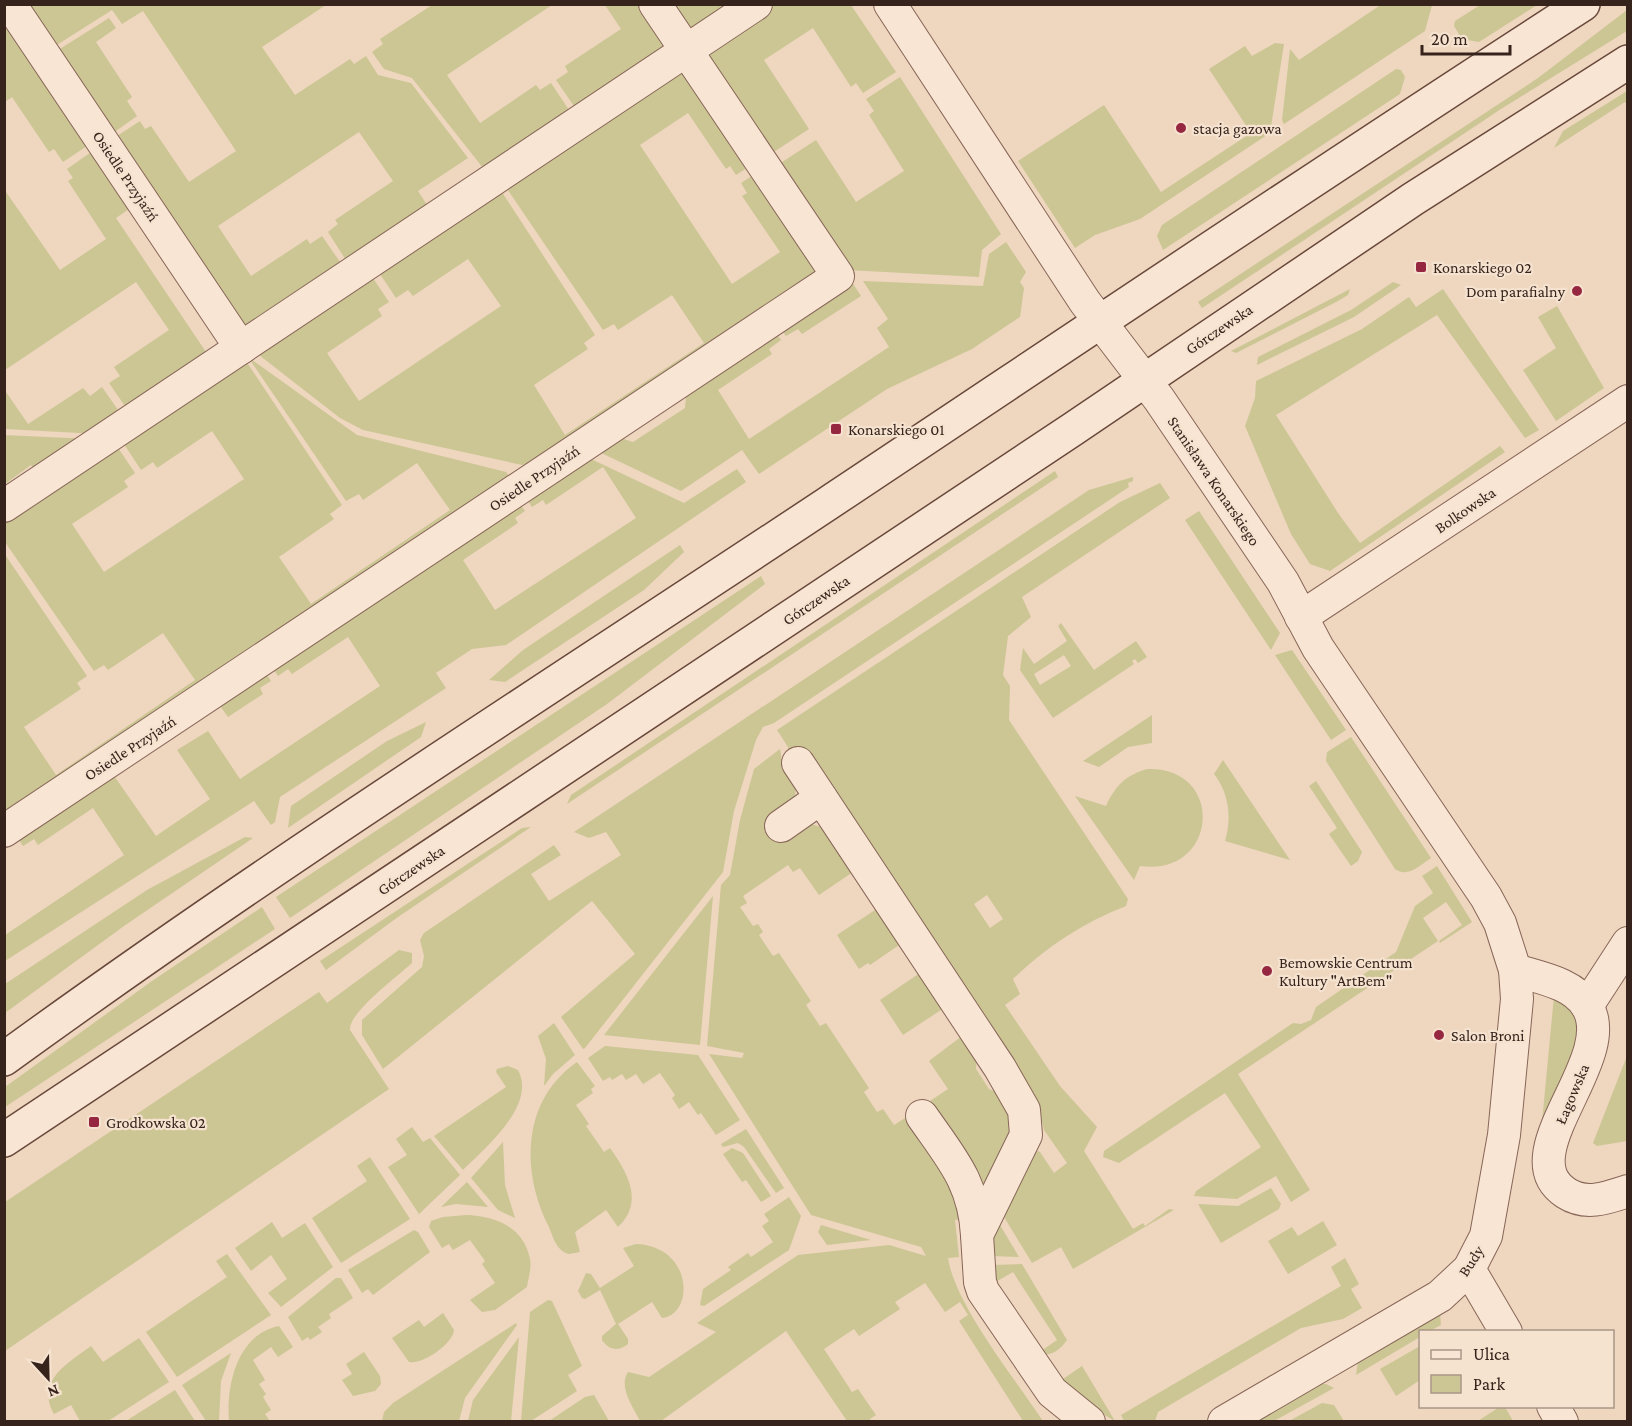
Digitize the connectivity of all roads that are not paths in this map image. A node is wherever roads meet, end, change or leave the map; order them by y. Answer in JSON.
{"nodes":[{"id":1,"x":10,"y":4,"type":"edge"},
{"id":2,"x":655,"y":4,"type":"edge"},
{"id":3,"x":756,"y":4,"type":"edge"},
{"id":4,"x":890,"y":4,"type":"edge"},
{"id":5,"x":1583,"y":4,"type":"edge"},
{"id":6,"x":687,"y":51,"type":"junction"},
{"id":7,"x":1628,"y":62,"type":"edge"},
{"id":8,"x":1099,"y":321,"type":"junction"},
{"id":9,"x":241,"y":348,"type":"junction"},
{"id":10,"x":1144,"y":379,"type":"junction"},
{"id":11,"x":1628,"y":401,"type":"edge"},
{"id":12,"x":4,"y":506,"type":"edge"},
{"id":13,"x":1301,"y":617,"type":"junction"},
{"id":14,"x":798,"y":763,"type":"dead end"},
{"id":15,"x":821,"y":798,"type":"junction"},
{"id":16,"x":781,"y":826,"type":"dead end"},
{"id":17,"x":4,"y":831,"type":"edge"},
{"id":18,"x":1628,"y":943,"type":"edge"},
{"id":19,"x":1515,"y":970,"type":"junction"},
{"id":20,"x":1587,"y":1006,"type":"junction"},
{"id":21,"x":4,"y":1059,"type":"edge"},
{"id":22,"x":922,"y":1116,"type":"dead end"},
{"id":23,"x":4,"y":1140,"type":"edge"},
{"id":24,"x":1628,"y":1191,"type":"edge"},
{"id":25,"x":976,"y":1235,"type":"junction"},
{"id":26,"x":1469,"y":1269,"type":"junction"},
{"id":27,"x":1505,"y":1330,"type":"edge"},
{"id":28,"x":1554,"y":1408,"type":"edge"},
{"id":29,"x":1089,"y":1422,"type":"edge"},
{"id":30,"x":1224,"y":1422,"type":"edge"},
{"id":31,"x":1562,"y":1422,"type":"edge"}],
"edges":[{"from":1,"to":9,"type":"street","name":"Osiedle Przyjaźń"},
{"from":2,"to":6,"type":"street","name":"Osiedle Przyjaźń"},
{"from":3,"to":6,"type":"street"},
{"from":4,"to":8,"type":"street","name":"Stanisława Konarskiego"},
{"from":5,"to":8,"type":"main road"},
{"from":6,"to":9,"type":"street"},
{"from":6,"to":17,"type":"street","name":"Osiedle Przyjaźń"},
{"from":7,"to":10,"type":"main road","name":"Górczewska"},
{"from":8,"to":10,"type":"street","name":"Stanisława Konarskiego"},
{"from":8,"to":21,"type":"main road"},
{"from":9,"to":12,"type":"street"},
{"from":10,"to":13,"type":"street","name":"Stanisława Konarskiego"},
{"from":10,"to":23,"type":"main road","name":"Górczewska"},
{"from":11,"to":13,"type":"street","name":"Bolkowska"},
{"from":13,"to":19,"type":"street","name":"Stanisława Konarskiego"},
{"from":14,"to":15,"type":"street"},
{"from":15,"to":16,"type":"street"},
{"from":15,"to":25,"type":"street"},
{"from":18,"to":20,"type":"street"},
{"from":19,"to":20,"type":"street"},
{"from":19,"to":26,"type":"street","name":"Budy"},
{"from":20,"to":24,"type":"street","name":"Łagowska"},
{"from":22,"to":25,"type":"street"},
{"from":25,"to":29,"type":"street"},
{"from":26,"to":27,"type":"street"},
{"from":26,"to":30,"type":"street","name":"Budy"},
{"from":28,"to":31,"type":"street"}]}
